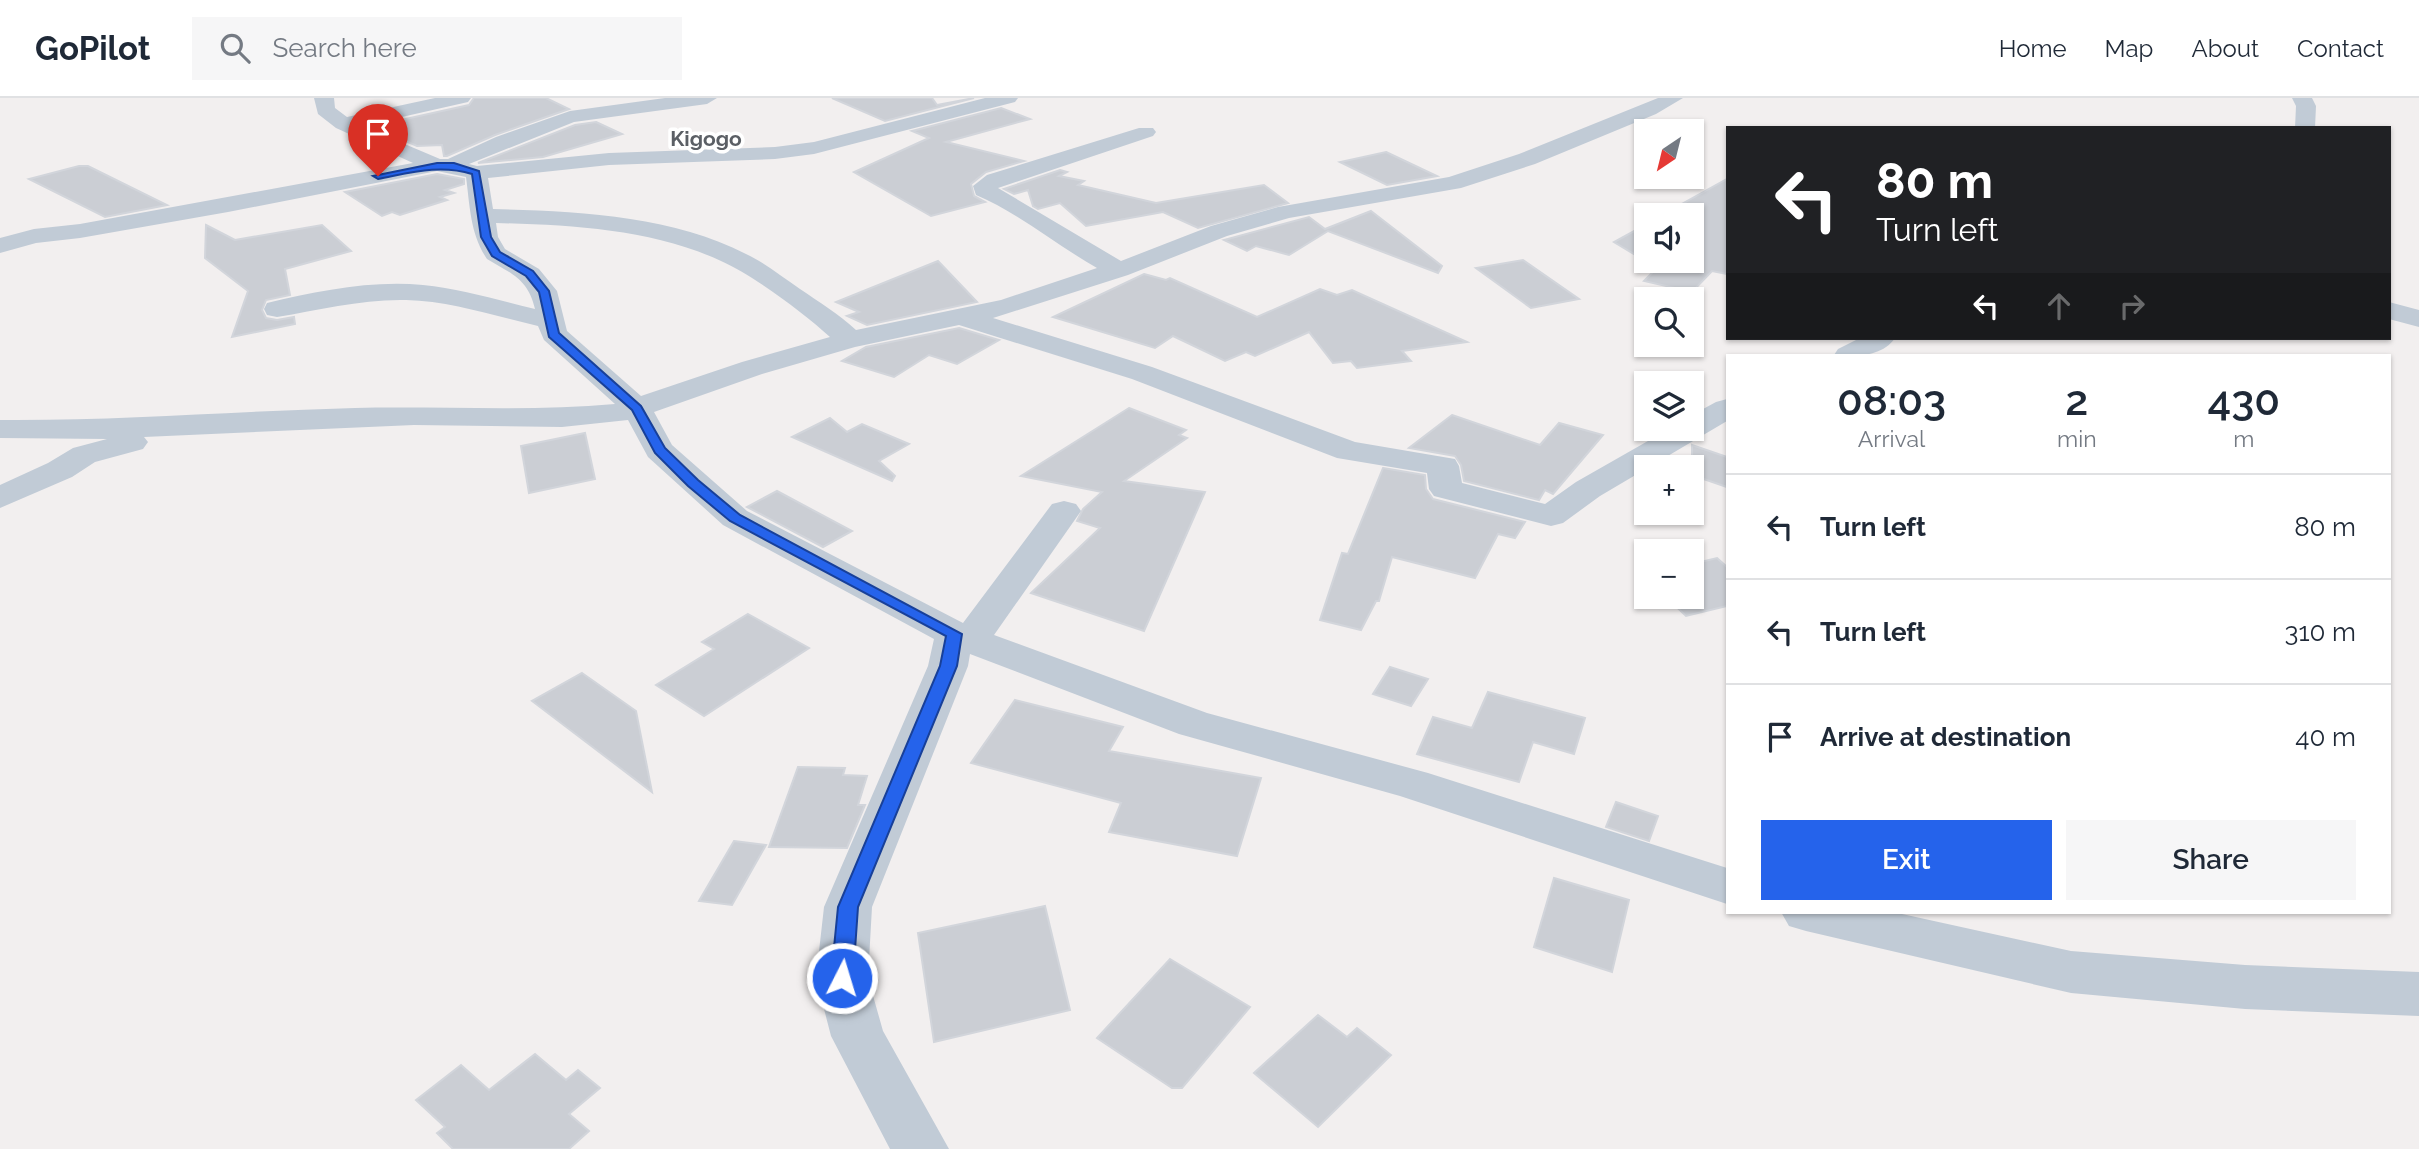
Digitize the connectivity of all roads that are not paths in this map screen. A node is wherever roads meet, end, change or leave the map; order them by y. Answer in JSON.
{"nodes":[{"id":1,"x":324,"y":98,"type":"edge"},
{"id":2,"x":461,"y":98,"type":"edge"},
{"id":3,"x":707,"y":98,"type":"edge"},
{"id":4,"x":1008,"y":98,"type":"edge"},
{"id":5,"x":1673,"y":98,"type":"edge"},
{"id":6,"x":2302,"y":98,"type":"edge"},
{"id":7,"x":343,"y":124,"type":"junction"},
{"id":8,"x":2305,"y":126,"type":"edge"},
{"id":9,"x":1146,"y":132,"type":"dead end"},
{"id":10,"x":456,"y":168,"type":"junction"},
{"id":11,"x":483,"y":216,"type":"junction"},
{"id":12,"x":0,"y":246,"type":"edge"},
{"id":13,"x":1119,"y":270,"type":"junction"},
{"id":14,"x":277,"y":309,"type":"dead end"},
{"id":15,"x":2391,"y":311,"type":"edge"},
{"id":16,"x":958,"y":316,"type":"junction"},
{"id":17,"x":2419,"y":319,"type":"edge"},
{"id":18,"x":552,"y":321,"type":"junction"},
{"id":19,"x":850,"y":340,"type":"junction"},
{"id":20,"x":1877,"y":340,"type":"edge"},
{"id":21,"x":1850,"y":354,"type":"edge"},
{"id":22,"x":637,"y":408,"type":"junction"},
{"id":23,"x":1726,"y":409,"type":"edge"},
{"id":24,"x":181,"y":426,"type":"junction"},
{"id":25,"x":0,"y":429,"type":"edge"},
{"id":26,"x":0,"y":498,"type":"edge"},
{"id":27,"x":1064,"y":511,"type":"dead end"},
{"id":28,"x":962,"y":637,"type":"junction"},
{"id":29,"x":1726,"y":886,"type":"edge"},
{"id":30,"x":1815,"y":914,"type":"edge"},
{"id":31,"x":2419,"y":994,"type":"edge"},
{"id":32,"x":920,"y":1149,"type":"edge"}],
"edges":[{"from":1,"to":7,"type":"street"},
{"from":2,"to":7,"type":"street"},
{"from":3,"to":10,"type":"street"},
{"from":4,"to":10,"type":"street"},
{"from":5,"to":13,"type":"street"},
{"from":6,"to":8,"type":"street"},
{"from":7,"to":10,"type":"street"},
{"from":9,"to":13,"type":"street"},
{"from":10,"to":11,"type":"street"},
{"from":10,"to":12,"type":"street"},
{"from":11,"to":18,"type":"street"},
{"from":11,"to":19,"type":"street"},
{"from":13,"to":16,"type":"street"},
{"from":14,"to":18,"type":"street"},
{"from":15,"to":17,"type":"street"},
{"from":16,"to":19,"type":"street"},
{"from":16,"to":23,"type":"street"},
{"from":18,"to":22,"type":"street"},
{"from":19,"to":22,"type":"street"},
{"from":20,"to":21,"type":"street"},
{"from":22,"to":24,"type":"street"},
{"from":22,"to":28,"type":"street"},
{"from":24,"to":25,"type":"street"},
{"from":24,"to":26,"type":"street"},
{"from":27,"to":28,"type":"street"},
{"from":28,"to":29,"type":"street"},
{"from":28,"to":32,"type":"street"},
{"from":30,"to":31,"type":"street"}]}
